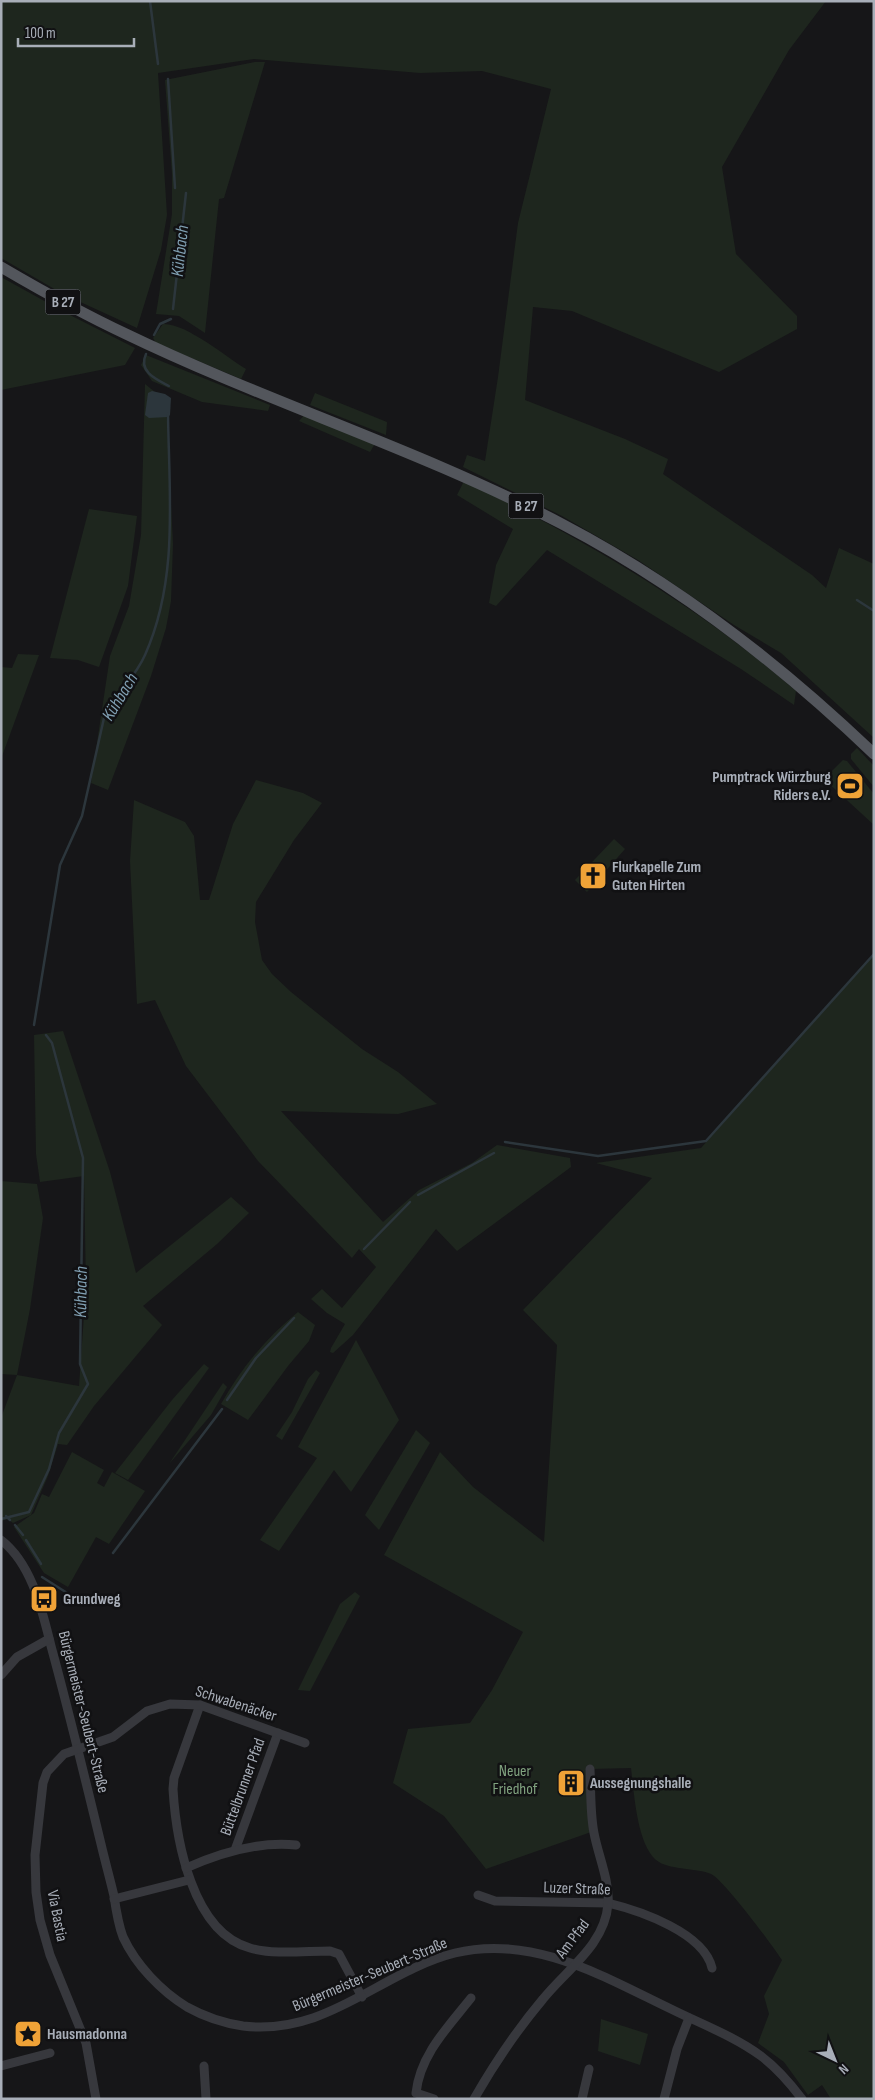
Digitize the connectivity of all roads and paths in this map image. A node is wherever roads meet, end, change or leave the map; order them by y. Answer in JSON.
{"nodes":[{"id":1,"x":1,"y":267,"type":"edge"},
{"id":2,"x":873,"y":754,"type":"edge"},
{"id":3,"x":1,"y":1540,"type":"edge"},
{"id":4,"x":50,"y":1639,"type":"junction"},
{"id":5,"x":1,"y":1675,"type":"edge"},
{"id":6,"x":200,"y":1705,"type":"junction"},
{"id":7,"x":278,"y":1733,"type":"junction"},
{"id":8,"x":305,"y":1743,"type":"dead end"},
{"id":9,"x":78,"y":1748,"type":"junction"},
{"id":10,"x":590,"y":1769,"type":"dead end"},
{"id":11,"x":296,"y":1845,"type":"dead end"},
{"id":12,"x":235,"y":1850,"type":"junction"},
{"id":13,"x":186,"y":1868,"type":"junction"},
{"id":14,"x":189,"y":1880,"type":"junction"},
{"id":15,"x":478,"y":1894,"type":"dead end"},
{"id":16,"x":114,"y":1899,"type":"junction"},
{"id":17,"x":608,"y":1904,"type":"junction"},
{"id":18,"x":576,"y":1964,"type":"junction"},
{"id":19,"x":712,"y":1968,"type":"dead end"},
{"id":20,"x":362,"y":1997,"type":"junction"},
{"id":21,"x":471,"y":1998,"type":"dead end"},
{"id":22,"x":689,"y":2018,"type":"junction"},
{"id":23,"x":50,"y":2053,"type":"dead end"},
{"id":24,"x":1,"y":2066,"type":"edge"},
{"id":25,"x":204,"y":2066,"type":"dead end"},
{"id":26,"x":588,"y":2069,"type":"dead end"},
{"id":27,"x":96,"y":2099,"type":"edge"},
{"id":28,"x":206,"y":2099,"type":"edge"},
{"id":29,"x":434,"y":2099,"type":"edge"},
{"id":30,"x":474,"y":2099,"type":"edge"},
{"id":31,"x":582,"y":2099,"type":"edge"},
{"id":32,"x":664,"y":2099,"type":"edge"},
{"id":33,"x":802,"y":2099,"type":"edge"}],
"edges":[{"from":1,"to":2,"type":"main road","number":"B 27"},
{"from":3,"to":4,"type":"street","name":"Bürgermeister-Seubert-Straße"},
{"from":4,"to":5,"type":"street"},
{"from":4,"to":9,"type":"street","name":"Bürgermeister-Seubert-Straße"},
{"from":6,"to":7,"type":"street","name":"Schwabenäcker"},
{"from":6,"to":9,"type":"street","name":"Schwabenäcker"},
{"from":6,"to":13,"type":"street"},
{"from":7,"to":8,"type":"street","name":"Schwabenäcker"},
{"from":7,"to":12,"type":"street","name":"Büttelbrunner Pfad"},
{"from":9,"to":16,"type":"street","name":"Bürgermeister-Seubert-Straße"},
{"from":9,"to":27,"type":"street","name":"Via Bastia"},
{"from":10,"to":17,"type":"street","name":"Am Pfad"},
{"from":11,"to":12,"type":"street","name":"Büttelbrunner Pfad"},
{"from":12,"to":13,"type":"street","name":"Büttelbrunner Pfad"},
{"from":13,"to":14,"type":"street"},
{"from":14,"to":16,"type":"street"},
{"from":14,"to":20,"type":"street"},
{"from":15,"to":17,"type":"street","name":"Luzer Straße"},
{"from":16,"to":20,"type":"street","name":"Bürgermeister-Seubert-Straße"},
{"from":17,"to":18,"type":"street","name":"Am Pfad"},
{"from":17,"to":19,"type":"street","name":"Luzer Straße"},
{"from":18,"to":20,"type":"street","name":"Bürgermeister-Seubert-Straße"},
{"from":18,"to":22,"type":"street","name":"Bürgermeister-Seubert-Straße"},
{"from":18,"to":30,"type":"street","name":"Am Pfad"},
{"from":21,"to":29,"type":"street"},
{"from":22,"to":32,"type":"street"},
{"from":22,"to":33,"type":"street","name":"Bürgermeister-Seubert-Straße"},
{"from":23,"to":24,"type":"street"},
{"from":25,"to":28,"type":"street"},
{"from":26,"to":31,"type":"street"}]}
